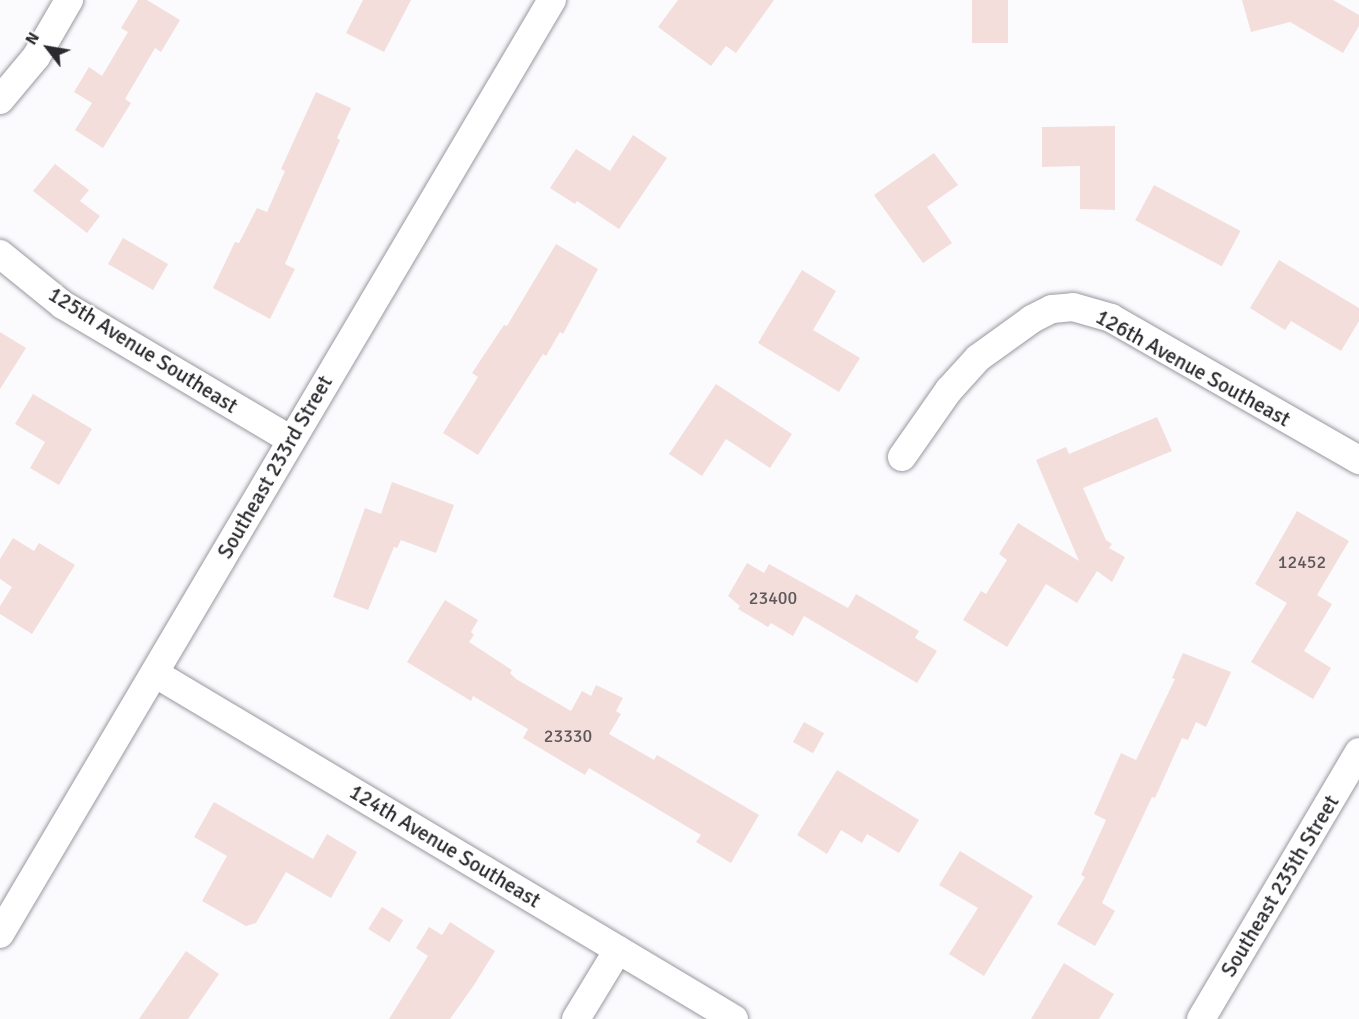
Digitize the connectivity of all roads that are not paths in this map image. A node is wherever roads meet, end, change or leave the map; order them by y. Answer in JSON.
{"nodes":[{"id":1,"x":69,"y":0,"type":"edge"},
{"id":2,"x":552,"y":0,"type":"edge"},
{"id":3,"x":0,"y":100,"type":"edge"},
{"id":4,"x":0,"y":254,"type":"edge"},
{"id":5,"x":290,"y":440,"type":"junction"},
{"id":6,"x":902,"y":457,"type":"dead end"},
{"id":7,"x":1359,"y":460,"type":"edge"},
{"id":8,"x":156,"y":674,"type":"junction"},
{"id":9,"x":1359,"y":752,"type":"edge"},
{"id":10,"x":0,"y":934,"type":"edge"},
{"id":11,"x":618,"y":950,"type":"junction"},
{"id":12,"x":576,"y":1019,"type":"edge"},
{"id":13,"x":734,"y":1019,"type":"edge"},
{"id":14,"x":1201,"y":1019,"type":"edge"}],
"edges":[{"from":1,"to":3,"type":"street"},
{"from":2,"to":5,"type":"street","name":"Southeast 233rd Street"},
{"from":4,"to":5,"type":"street","name":"125th Avenue Southeast"},
{"from":5,"to":8,"type":"street","name":"Southeast 233rd Street"},
{"from":6,"to":7,"type":"street","name":"126th Avenue Southeast"},
{"from":8,"to":10,"type":"street","name":"Southeast 233rd Street"},
{"from":8,"to":11,"type":"street","name":"124th Avenue Southeast"},
{"from":9,"to":14,"type":"street","name":"Southeast 235th Street"},
{"from":11,"to":12,"type":"street"},
{"from":11,"to":13,"type":"street","name":"124th Avenue Southeast"}]}
